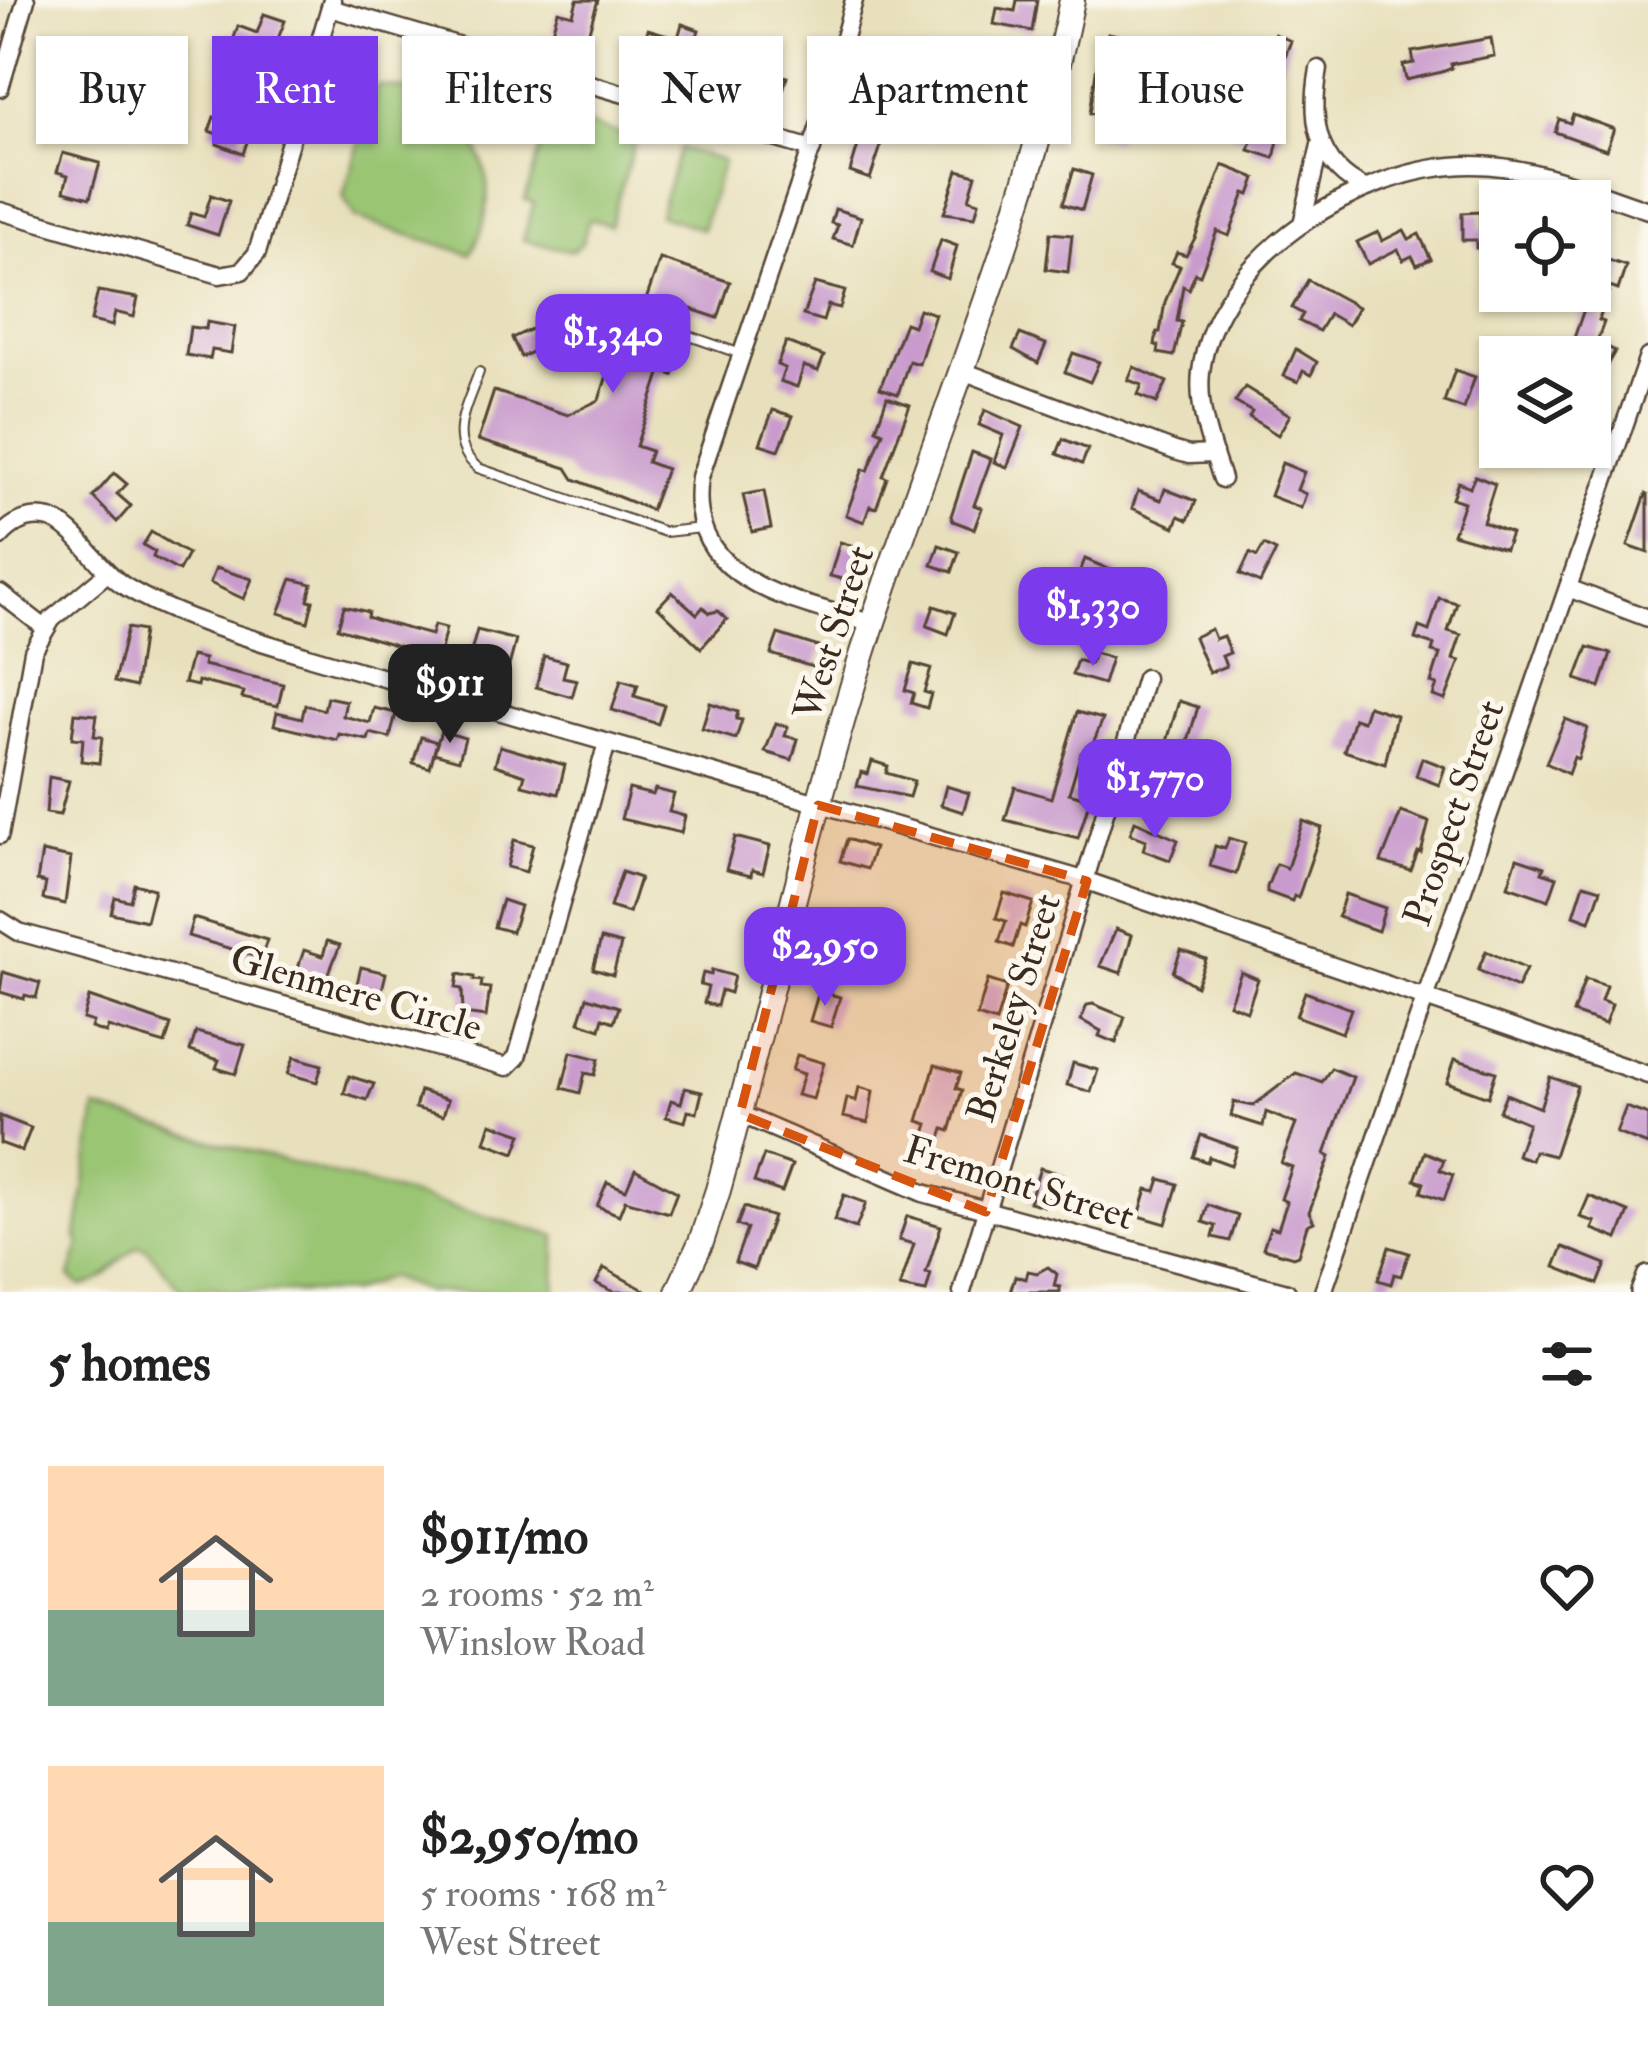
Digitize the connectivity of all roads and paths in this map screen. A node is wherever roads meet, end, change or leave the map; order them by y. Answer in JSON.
{"nodes":[{"id":1,"x":26,"y":0,"type":"edge"},
{"id":2,"x":854,"y":0,"type":"edge"},
{"id":3,"x":1072,"y":0,"type":"edge"},
{"id":4,"x":331,"y":4,"type":"edge"},
{"id":5,"x":1319,"y":68,"type":"dead end"},
{"id":6,"x":0,"y":88,"type":"edge"},
{"id":7,"x":1320,"y":145,"type":"junction"},
{"id":8,"x":812,"y":149,"type":"junction"},
{"id":9,"x":1365,"y":188,"type":"junction"},
{"id":10,"x":1648,"y":210,"type":"edge"},
{"id":11,"x":0,"y":212,"type":"edge"},
{"id":12,"x":1302,"y":224,"type":"junction"},
{"id":13,"x":681,"y":333,"type":"dead end"},
{"id":14,"x":742,"y":354,"type":"junction"},
{"id":15,"x":1648,"y":357,"type":"edge"},
{"id":16,"x":960,"y":370,"type":"junction"},
{"id":17,"x":479,"y":372,"type":"dead end"},
{"id":18,"x":1214,"y":454,"type":"junction"},
{"id":19,"x":1222,"y":479,"type":"dead end"},
{"id":20,"x":704,"y":527,"type":"junction"},
{"id":21,"x":0,"y":537,"type":"edge"},
{"id":22,"x":106,"y":574,"type":"junction"},
{"id":23,"x":1568,"y":588,"type":"junction"},
{"id":24,"x":0,"y":593,"type":"edge"},
{"id":25,"x":1648,"y":618,"type":"edge"},
{"id":26,"x":873,"y":624,"type":"junction"},
{"id":27,"x":45,"y":628,"type":"junction"},
{"id":28,"x":1145,"y":678,"type":"dead end"},
{"id":29,"x":607,"y":743,"type":"junction"},
{"id":30,"x":818,"y":805,"type":"junction"},
{"id":31,"x":0,"y":836,"type":"edge"},
{"id":32,"x":1087,"y":881,"type":"junction"},
{"id":33,"x":0,"y":920,"type":"edge"},
{"id":34,"x":1424,"y":998,"type":"junction"},
{"id":35,"x":1648,"y":1075,"type":"edge"},
{"id":36,"x":740,"y":1114,"type":"junction"},
{"id":37,"x":986,"y":1212,"type":"junction"},
{"id":38,"x":1648,"y":1277,"type":"edge"},
{"id":39,"x":677,"y":1292,"type":"edge"},
{"id":40,"x":962,"y":1292,"type":"edge"},
{"id":41,"x":1287,"y":1292,"type":"edge"},
{"id":42,"x":1323,"y":1292,"type":"edge"},
{"id":43,"x":1642,"y":1292,"type":"edge"}],
"edges":[{"from":1,"to":6,"type":"street"},
{"from":2,"to":8,"type":"street"},
{"from":3,"to":16,"type":"main road","name":"West Street"},
{"from":4,"to":8,"type":"street"},
{"from":4,"to":11,"type":"street"},
{"from":5,"to":7,"type":"street"},
{"from":7,"to":9,"type":"street"},
{"from":7,"to":12,"type":"street"},
{"from":8,"to":14,"type":"street"},
{"from":9,"to":10,"type":"street"},
{"from":9,"to":12,"type":"street"},
{"from":12,"to":18,"type":"street"},
{"from":13,"to":14,"type":"lane"},
{"from":14,"to":20,"type":"street"},
{"from":15,"to":23,"type":"street","name":"Prospect Street"},
{"from":16,"to":18,"type":"street"},
{"from":16,"to":26,"type":"main road","name":"West Street"},
{"from":17,"to":20,"type":"lane"},
{"from":18,"to":19,"type":"street"},
{"from":20,"to":26,"type":"street"},
{"from":21,"to":22,"type":"street"},
{"from":22,"to":27,"type":"street"},
{"from":22,"to":29,"type":"street"},
{"from":23,"to":25,"type":"street"},
{"from":23,"to":34,"type":"street","name":"Prospect Street"},
{"from":24,"to":27,"type":"street"},
{"from":26,"to":30,"type":"main road","name":"West Street"},
{"from":27,"to":31,"type":"street"},
{"from":28,"to":32,"type":"street","name":"Berkeley Street"},
{"from":29,"to":30,"type":"street"},
{"from":29,"to":33,"type":"street","name":"Glenmere Circle"},
{"from":30,"to":32,"type":"street"},
{"from":30,"to":36,"type":"main road","name":"West Street"},
{"from":32,"to":34,"type":"street"},
{"from":32,"to":37,"type":"street","name":"Berkeley Street"},
{"from":34,"to":35,"type":"street"},
{"from":34,"to":42,"type":"street","name":"Prospect Street"},
{"from":36,"to":37,"type":"street","name":"Fremont Street"},
{"from":36,"to":39,"type":"main road","name":"West Street"},
{"from":37,"to":40,"type":"street","name":"Berkeley Street"},
{"from":37,"to":41,"type":"street","name":"Fremont Street"},
{"from":38,"to":43,"type":"street"}]}
